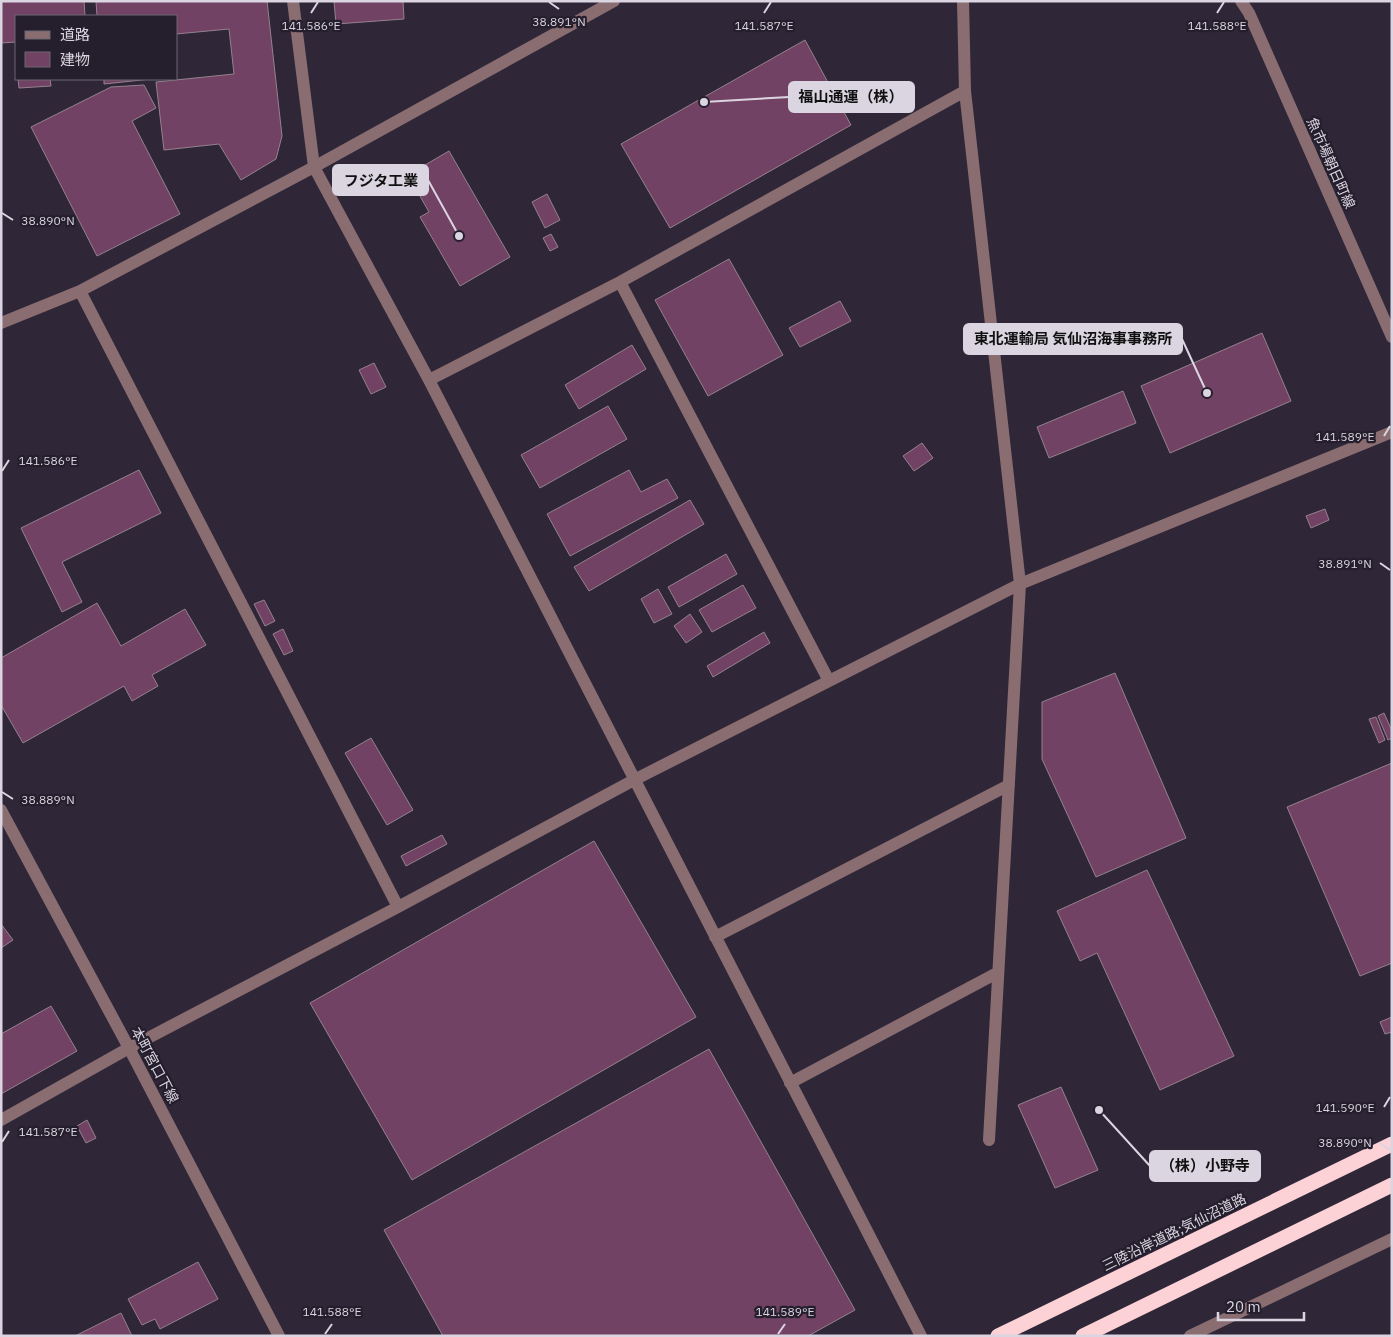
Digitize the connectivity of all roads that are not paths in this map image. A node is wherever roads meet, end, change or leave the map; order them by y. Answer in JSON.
{"nodes":[{"id":1,"x":293,"y":1,"type":"edge"},
{"id":2,"x":614,"y":1,"type":"edge"},
{"id":3,"x":963,"y":1,"type":"edge"},
{"id":4,"x":1241,"y":1,"type":"edge"},
{"id":5,"x":965,"y":91,"type":"junction"},
{"id":6,"x":314,"y":166,"type":"junction"},
{"id":7,"x":620,"y":282,"type":"junction"},
{"id":8,"x":80,"y":290,"type":"junction"},
{"id":9,"x":3,"y":319,"type":"edge"},
{"id":10,"x":1392,"y":337,"type":"edge"},
{"id":11,"x":429,"y":380,"type":"junction"},
{"id":12,"x":1392,"y":432,"type":"edge"},
{"id":13,"x":1020,"y":584,"type":"junction"},
{"id":14,"x":828,"y":679,"type":"junction"},
{"id":15,"x":634,"y":780,"type":"junction"},
{"id":16,"x":1009,"y":785,"type":"junction"},
{"id":17,"x":1,"y":810,"type":"edge"},
{"id":18,"x":398,"y":907,"type":"junction"},
{"id":19,"x":715,"y":937,"type":"junction"},
{"id":20,"x":997,"y":973,"type":"junction"},
{"id":21,"x":129,"y":1048,"type":"junction"},
{"id":22,"x":790,"y":1083,"type":"junction"},
{"id":23,"x":1,"y":1120,"type":"edge"},
{"id":24,"x":989,"y":1140,"type":"dead end"},
{"id":25,"x":1392,"y":1144,"type":"edge"},
{"id":26,"x":1392,"y":1185,"type":"edge"},
{"id":27,"x":1392,"y":1239,"type":"edge"},
{"id":28,"x":279,"y":1336,"type":"edge"},
{"id":29,"x":921,"y":1336,"type":"edge"},
{"id":30,"x":998,"y":1336,"type":"edge"},
{"id":31,"x":1083,"y":1336,"type":"edge"},
{"id":32,"x":1190,"y":1336,"type":"edge"}],
"edges":[{"from":1,"to":6,"type":"street"},
{"from":2,"to":6,"type":"street"},
{"from":3,"to":5,"type":"street"},
{"from":4,"to":10,"type":"street","name":"魚市場朝日町線"},
{"from":5,"to":7,"type":"street"},
{"from":5,"to":13,"type":"street"},
{"from":6,"to":8,"type":"street"},
{"from":6,"to":11,"type":"street"},
{"from":7,"to":11,"type":"street"},
{"from":7,"to":14,"type":"street"},
{"from":8,"to":9,"type":"street"},
{"from":8,"to":18,"type":"street"},
{"from":11,"to":15,"type":"street"},
{"from":12,"to":13,"type":"street"},
{"from":13,"to":14,"type":"street"},
{"from":13,"to":16,"type":"street"},
{"from":14,"to":15,"type":"street"},
{"from":15,"to":18,"type":"street"},
{"from":15,"to":19,"type":"street"},
{"from":16,"to":19,"type":"street"},
{"from":16,"to":20,"type":"street"},
{"from":17,"to":21,"type":"street","name":"本町宮口下線"},
{"from":18,"to":21,"type":"street"},
{"from":19,"to":22,"type":"street"},
{"from":20,"to":22,"type":"street"},
{"from":20,"to":24,"type":"street"},
{"from":21,"to":23,"type":"street"},
{"from":21,"to":28,"type":"street","name":"本町宮口下線"},
{"from":22,"to":29,"type":"street"},
{"from":25,"to":30,"type":"highway","name":"三陸沿岸道路;気仙沼道路"},
{"from":26,"to":31,"type":"highway"},
{"from":27,"to":32,"type":"street"}]}
